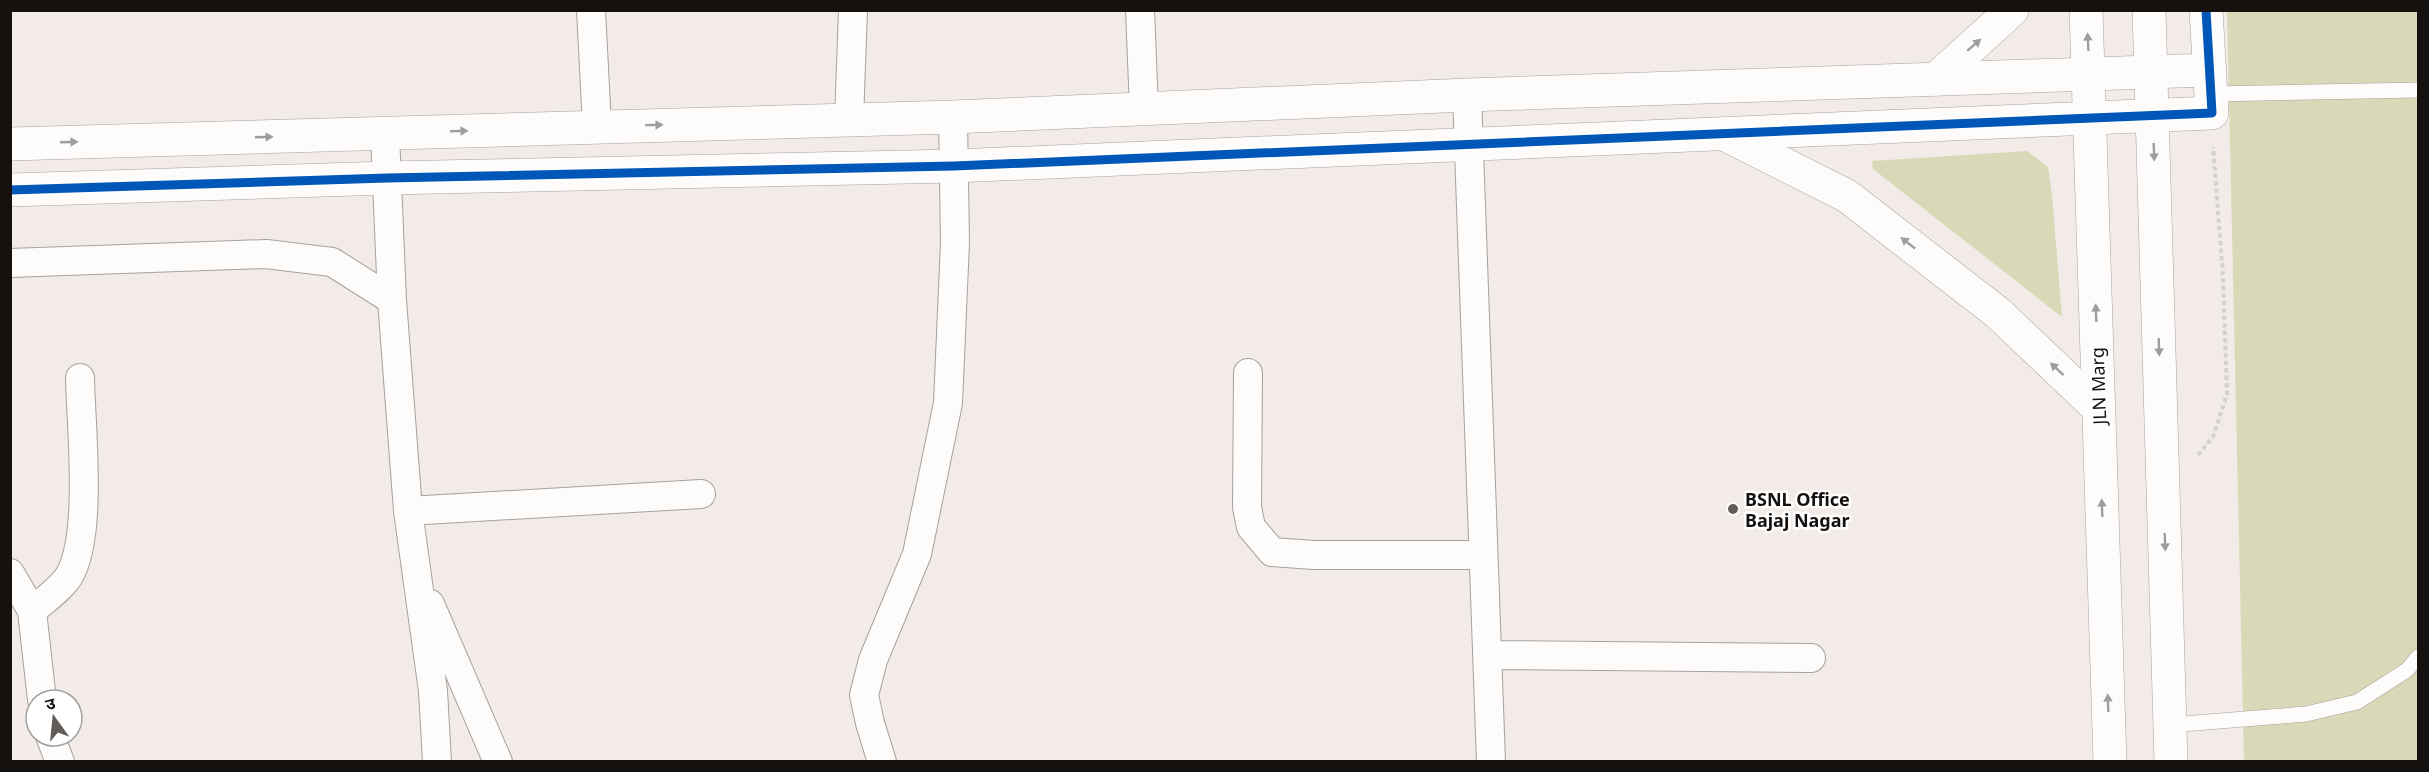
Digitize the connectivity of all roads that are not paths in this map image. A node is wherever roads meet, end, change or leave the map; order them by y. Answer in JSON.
{"nodes":[{"id":1,"x":591,"y":10,"type":"edge"},
{"id":2,"x":853,"y":10,"type":"edge"},
{"id":3,"x":1140,"y":10,"type":"edge"},
{"id":4,"x":2086,"y":10,"type":"edge"},
{"id":5,"x":2149,"y":10,"type":"edge"},
{"id":6,"x":2206,"y":10,"type":"edge"},
{"id":7,"x":2008,"y":13,"type":"edge"},
{"id":8,"x":2152,"y":73,"type":"junction"},
{"id":9,"x":2090,"y":74,"type":"junction"},
{"id":10,"x":1936,"y":79,"type":"junction"},
{"id":11,"x":2418,"y":90,"type":"edge"},
{"id":12,"x":2210,"y":92,"type":"junction"},
{"id":13,"x":1467,"y":95,"type":"junction"},
{"id":14,"x":1144,"y":109,"type":"junction"},
{"id":15,"x":2153,"y":116,"type":"junction"},
{"id":16,"x":953,"y":117,"type":"junction"},
{"id":17,"x":849,"y":120,"type":"junction"},
{"id":18,"x":2090,"y":120,"type":"junction"},
{"id":19,"x":597,"y":126,"type":"junction"},
{"id":20,"x":385,"y":134,"type":"junction"},
{"id":21,"x":1724,"y":134,"type":"junction"},
{"id":22,"x":10,"y":144,"type":"edge"},
{"id":23,"x":1469,"y":145,"type":"junction"},
{"id":24,"x":954,"y":166,"type":"junction"},
{"id":25,"x":387,"y":178,"type":"junction"},
{"id":26,"x":10,"y":190,"type":"edge"},
{"id":27,"x":10,"y":263,"type":"edge"},
{"id":28,"x":392,"y":300,"type":"junction"},
{"id":29,"x":1248,"y":372,"type":"dead end"},
{"id":30,"x":80,"y":378,"type":"dead end"},
{"id":31,"x":2099,"y":409,"type":"junction"},
{"id":32,"x":701,"y":494,"type":"dead end"},
{"id":33,"x":408,"y":511,"type":"junction"},
{"id":34,"x":1484,"y":555,"type":"junction"},
{"id":35,"x":414,"y":566,"type":"junction"},
{"id":36,"x":10,"y":573,"type":"edge"},
{"id":37,"x":32,"y":611,"type":"junction"},
{"id":38,"x":1488,"y":656,"type":"junction"},
{"id":39,"x":2418,"y":657,"type":"edge"},
{"id":40,"x":1811,"y":658,"type":"dead end"},
{"id":41,"x":41,"y":688,"type":"edge"},
{"id":42,"x":2170,"y":725,"type":"junction"},
{"id":43,"x":437,"y":762,"type":"edge"},
{"id":44,"x":498,"y":762,"type":"edge"},
{"id":45,"x":882,"y":762,"type":"edge"},
{"id":46,"x":1491,"y":762,"type":"edge"},
{"id":47,"x":2110,"y":762,"type":"edge"},
{"id":48,"x":2171,"y":762,"type":"edge"}],
"edges":[{"from":1,"to":19,"type":"street"},
{"from":2,"to":17,"type":"street"},
{"from":3,"to":14,"type":"street"},
{"from":9,"to":4,"type":"street","name":"JLN Marg","one_way":true},
{"from":5,"to":8,"type":"street"},
{"from":6,"to":12,"type":"street"},
{"from":10,"to":7,"type":"street","one_way":true},
{"from":8,"to":9,"type":"street"},
{"from":8,"to":12,"type":"street"},
{"from":8,"to":15,"type":"street"},
{"from":9,"to":10,"type":"street"},
{"from":9,"to":18,"type":"street","name":"JLN Marg"},
{"from":10,"to":13,"type":"street"},
{"from":11,"to":12,"type":"lane"},
{"from":12,"to":15,"type":"street"},
{"from":13,"to":14,"type":"street"},
{"from":13,"to":23,"type":"street"},
{"from":14,"to":16,"type":"street"},
{"from":15,"to":18,"type":"street"},
{"from":15,"to":42,"type":"street","one_way":true},
{"from":16,"to":17,"type":"street"},
{"from":16,"to":24,"type":"street"},
{"from":19,"to":17,"type":"street","one_way":true},
{"from":18,"to":21,"type":"street"},
{"from":31,"to":18,"type":"street","name":"JLN Marg","one_way":true},
{"from":20,"to":19,"type":"street","one_way":true},
{"from":22,"to":20,"type":"street","one_way":true},
{"from":20,"to":25,"type":"street"},
{"from":21,"to":23,"type":"street"},
{"from":31,"to":21,"type":"street","one_way":true},
{"from":23,"to":24,"type":"street"},
{"from":23,"to":34,"type":"street"},
{"from":24,"to":25,"type":"street"},
{"from":24,"to":45,"type":"street"},
{"from":25,"to":26,"type":"street"},
{"from":25,"to":28,"type":"street"},
{"from":27,"to":28,"type":"street"},
{"from":28,"to":33,"type":"street"},
{"from":29,"to":34,"type":"street"},
{"from":30,"to":37,"type":"street"},
{"from":47,"to":31,"type":"street","name":"JLN Marg","one_way":true},
{"from":32,"to":33,"type":"street"},
{"from":33,"to":35,"type":"street"},
{"from":34,"to":38,"type":"street"},
{"from":35,"to":43,"type":"street"},
{"from":35,"to":44,"type":"street"},
{"from":36,"to":37,"type":"street"},
{"from":37,"to":41,"type":"street"},
{"from":38,"to":40,"type":"street"},
{"from":38,"to":46,"type":"street"},
{"from":39,"to":42,"type":"lane"},
{"from":42,"to":48,"type":"street"}]}
